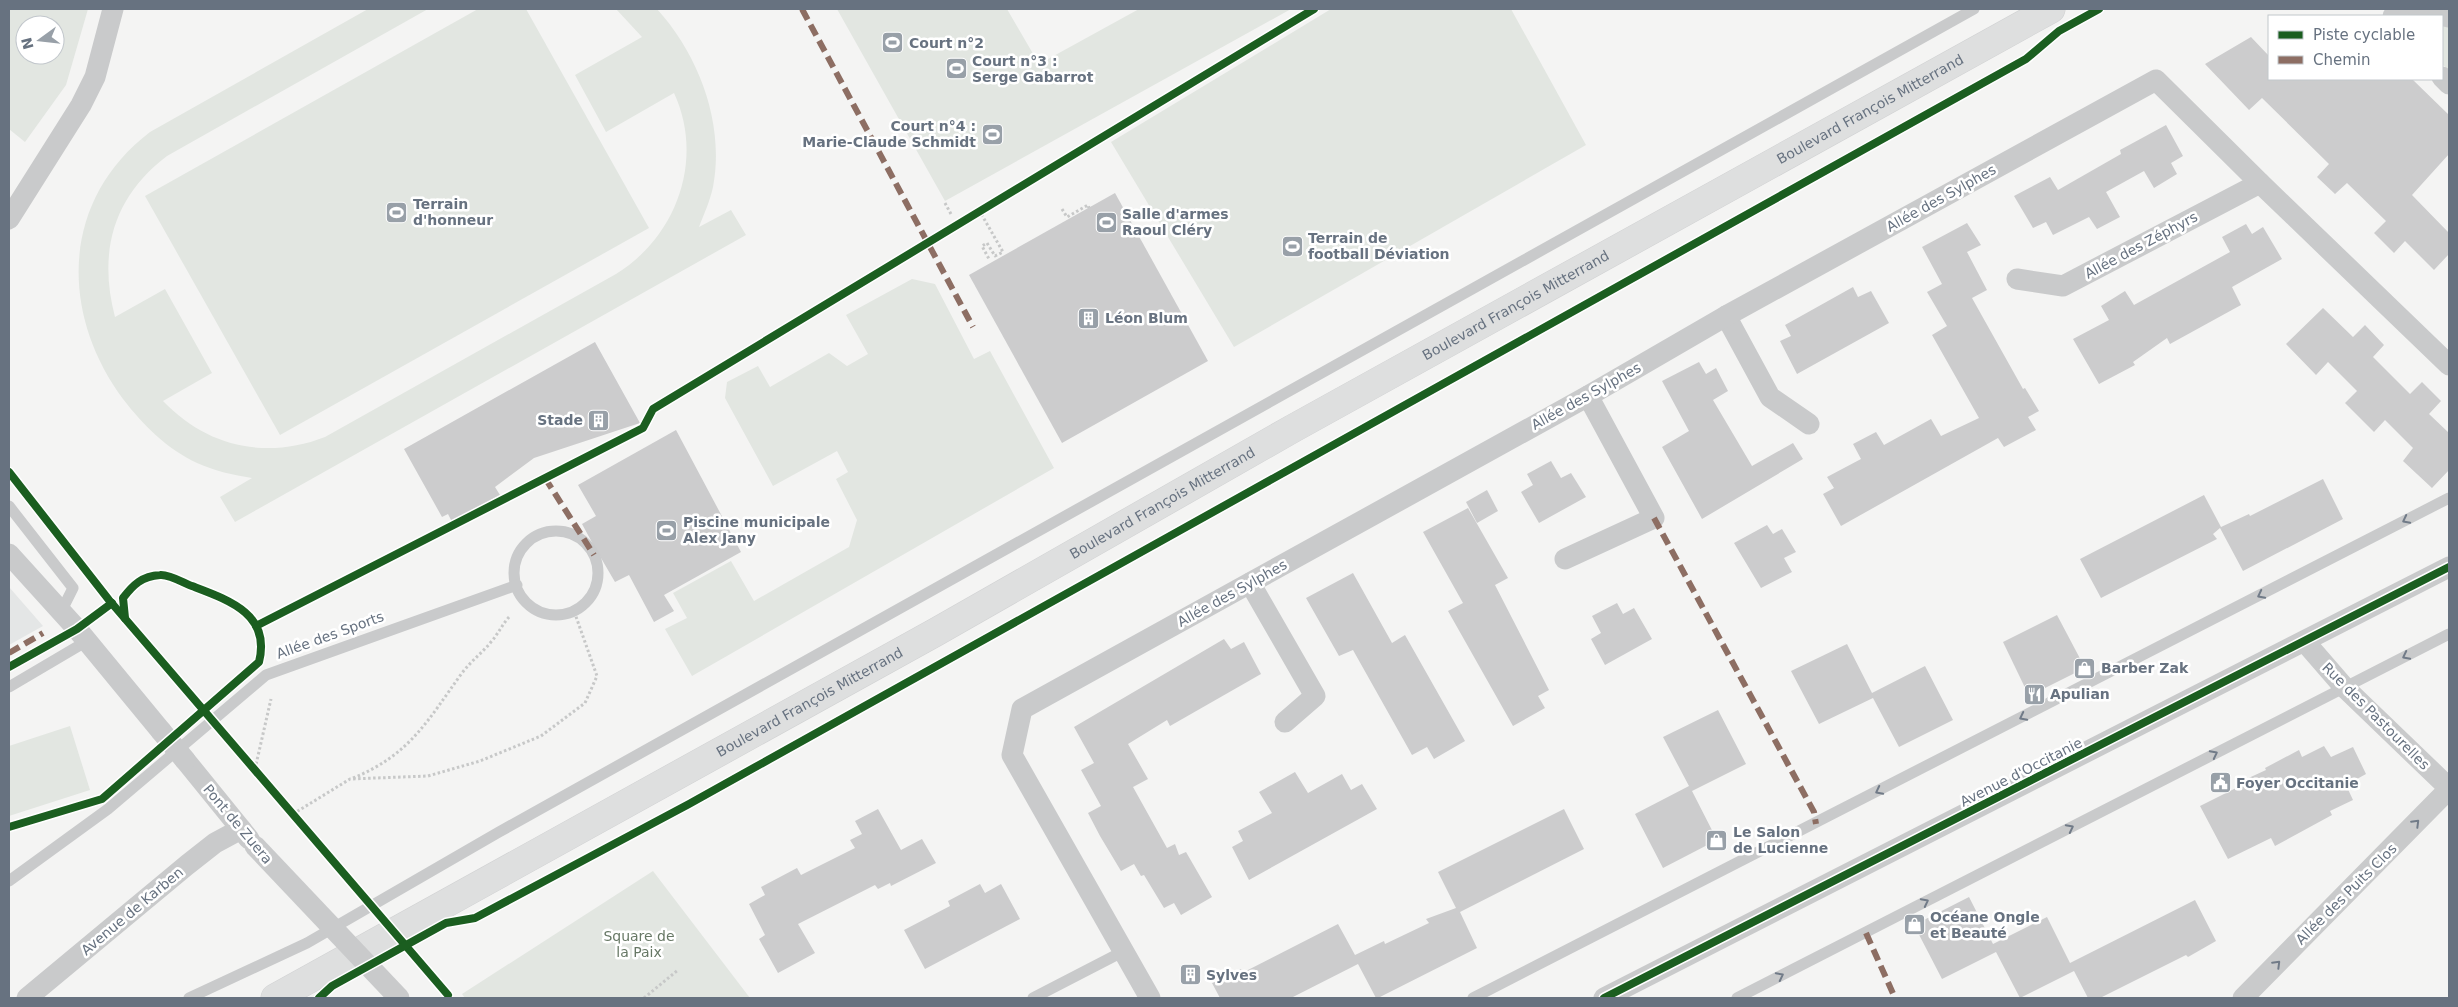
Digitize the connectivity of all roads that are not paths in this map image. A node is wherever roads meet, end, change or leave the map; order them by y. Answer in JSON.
{"nodes":[{"id":1,"x":113,"y":9,"type":"edge"},
{"id":2,"x":1974,"y":9,"type":"edge"},
{"id":3,"x":2051,"y":9,"type":"edge"},
{"id":4,"x":2416,"y":9,"type":"edge"},
{"id":5,"x":2438,"y":15,"type":"edge"},
{"id":6,"x":2260,"y":183,"type":"junction"},
{"id":7,"x":9,"y":219,"type":"edge"},
{"id":8,"x":2018,"y":279,"type":"dead end"},
{"id":9,"x":1726,"y":316,"type":"junction"},
{"id":10,"x":2449,"y":365,"type":"edge"},
{"id":11,"x":1588,"y":396,"type":"junction"},
{"id":12,"x":1809,"y":424,"type":"dead end"},
{"id":13,"x":2449,"y":498,"type":"edge"},
{"id":14,"x":9,"y":506,"type":"edge"},
{"id":15,"x":9,"y":554,"type":"edge"},
{"id":16,"x":1565,"y":559,"type":"dead end"},
{"id":17,"x":2449,"y":567,"type":"edge"},
{"id":18,"x":1250,"y":583,"type":"junction"},
{"id":19,"x":517,"y":585,"type":"junction"},
{"id":20,"x":61,"y":612,"type":"junction"},
{"id":21,"x":2449,"y":634,"type":"edge"},
{"id":22,"x":87,"y":641,"type":"junction"},
{"id":23,"x":2305,"y":642,"type":"junction"},
{"id":24,"x":9,"y":687,"type":"edge"},
{"id":25,"x":2344,"y":687,"type":"junction"},
{"id":26,"x":1284,"y":722,"type":"dead end"},
{"id":27,"x":2449,"y":789,"type":"edge"},
{"id":28,"x":241,"y":829,"type":"junction"},
{"id":29,"x":9,"y":881,"type":"edge"},
{"id":30,"x":1124,"y":951,"type":"junction"},
{"id":31,"x":27,"y":998,"type":"edge"},
{"id":32,"x":189,"y":998,"type":"edge"},
{"id":33,"x":275,"y":998,"type":"edge"},
{"id":34,"x":399,"y":998,"type":"edge"},
{"id":35,"x":1033,"y":998,"type":"edge"},
{"id":36,"x":1150,"y":998,"type":"edge"},
{"id":37,"x":1473,"y":998,"type":"edge"},
{"id":38,"x":1604,"y":998,"type":"edge"},
{"id":39,"x":1737,"y":998,"type":"edge"},
{"id":40,"x":2243,"y":998,"type":"edge"}],
"edges":[{"from":1,"to":7,"type":"street"},
{"from":2,"to":32,"type":"lane"},
{"from":3,"to":33,"type":"main road","name":"Boulevard François Mitterrand"},
{"from":4,"to":5,"type":"street"},
{"from":6,"to":8,"type":"street","name":"Allée des Zéphyrs"},
{"from":6,"to":9,"type":"street","name":"Allée des Sylphes"},
{"from":6,"to":10,"type":"street"},
{"from":9,"to":11,"type":"street","name":"Allée des Sylphes"},
{"from":9,"to":12,"type":"street"},
{"from":11,"to":16,"type":"street"},
{"from":11,"to":18,"type":"street","name":"Allée des Sylphes"},
{"from":13,"to":37,"type":"lane","one_way":true},
{"from":14,"to":20,"type":"lane"},
{"from":15,"to":20,"type":"street","name":"Pont de Zuera"},
{"from":17,"to":23,"type":"street","name":"Avenue d'Occitanie"},
{"from":18,"to":26,"type":"street"},
{"from":18,"to":30,"type":"street","name":"Allée des Sylphes"},
{"from":19,"to":19,"type":"lane"},
{"from":19,"to":29,"type":"lane","name":"Allée des Sports"},
{"from":20,"to":22,"type":"street","name":"Pont de Zuera"},
{"from":21,"to":25,"type":"lane","one_way":true},
{"from":22,"to":24,"type":"lane"},
{"from":22,"to":28,"type":"street","name":"Pont de Zuera","bridge":true},
{"from":23,"to":25,"type":"street","name":"Rue des Pastourelles"},
{"from":23,"to":38,"type":"street","name":"Avenue d'Occitanie"},
{"from":25,"to":27,"type":"street","name":"Rue des Pastourelles"},
{"from":39,"to":25,"type":"lane","one_way":true},
{"from":40,"to":27,"type":"street","name":"Allée des Puits Clos","one_way":true},
{"from":28,"to":31,"type":"street","name":"Avenue de Karben"},
{"from":28,"to":34,"type":"street","name":"Pont de Zuera","bridge":true},
{"from":30,"to":35,"type":"lane"},
{"from":30,"to":36,"type":"street","name":"Allée des Sylphes"}]}
